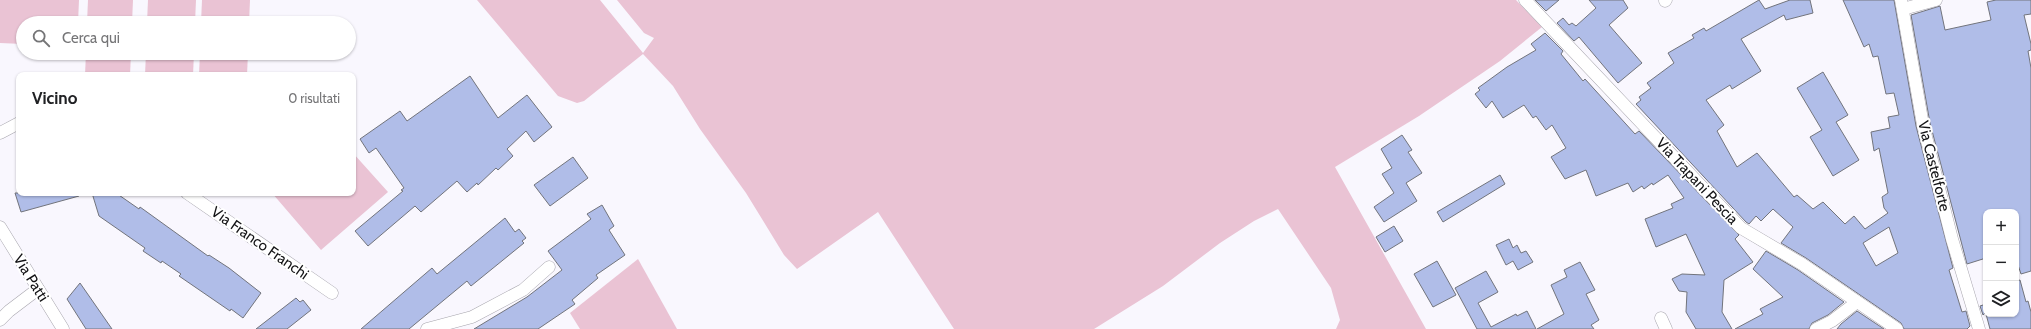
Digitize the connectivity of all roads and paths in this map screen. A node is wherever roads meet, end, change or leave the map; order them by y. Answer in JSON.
{"nodes":[{"id":1,"x":1525,"y":0,"type":"edge"},
{"id":2,"x":1936,"y":0,"type":"edge"},
{"id":3,"x":1902,"y":4,"type":"edge"},
{"id":4,"x":16,"y":125,"type":"edge"},
{"id":5,"x":0,"y":133,"type":"edge"},
{"id":6,"x":192,"y":196,"type":"edge"},
{"id":7,"x":0,"y":227,"type":"edge"},
{"id":8,"x":549,"y":267,"type":"dead end"},
{"id":9,"x":38,"y":289,"type":"junction"},
{"id":10,"x":332,"y":293,"type":"dead end"},
{"id":11,"x":1857,"y":302,"type":"junction"},
{"id":12,"x":0,"y":320,"type":"edge"},
{"id":13,"x":63,"y":329,"type":"edge"},
{"id":14,"x":427,"y":329,"type":"edge"},
{"id":15,"x":1816,"y":329,"type":"edge"},
{"id":16,"x":1897,"y":329,"type":"edge"},
{"id":17,"x":1979,"y":329,"type":"edge"}],
"edges":[{"from":1,"to":11,"type":"street","name":"Via Trapani Pescia"},
{"from":2,"to":3,"type":"street"},
{"from":3,"to":17,"type":"street","name":"Via Castelforte"},
{"from":4,"to":5,"type":"street"},
{"from":6,"to":10,"type":"street","name":"Via Franco Franchi"},
{"from":7,"to":9,"type":"street","name":"Via Patti"},
{"from":8,"to":14,"type":"street"},
{"from":9,"to":12,"type":"street"},
{"from":9,"to":13,"type":"street","name":"Via Patti"},
{"from":11,"to":15,"type":"street"},
{"from":11,"to":16,"type":"street","name":"Via Trapani Pescia"}]}
